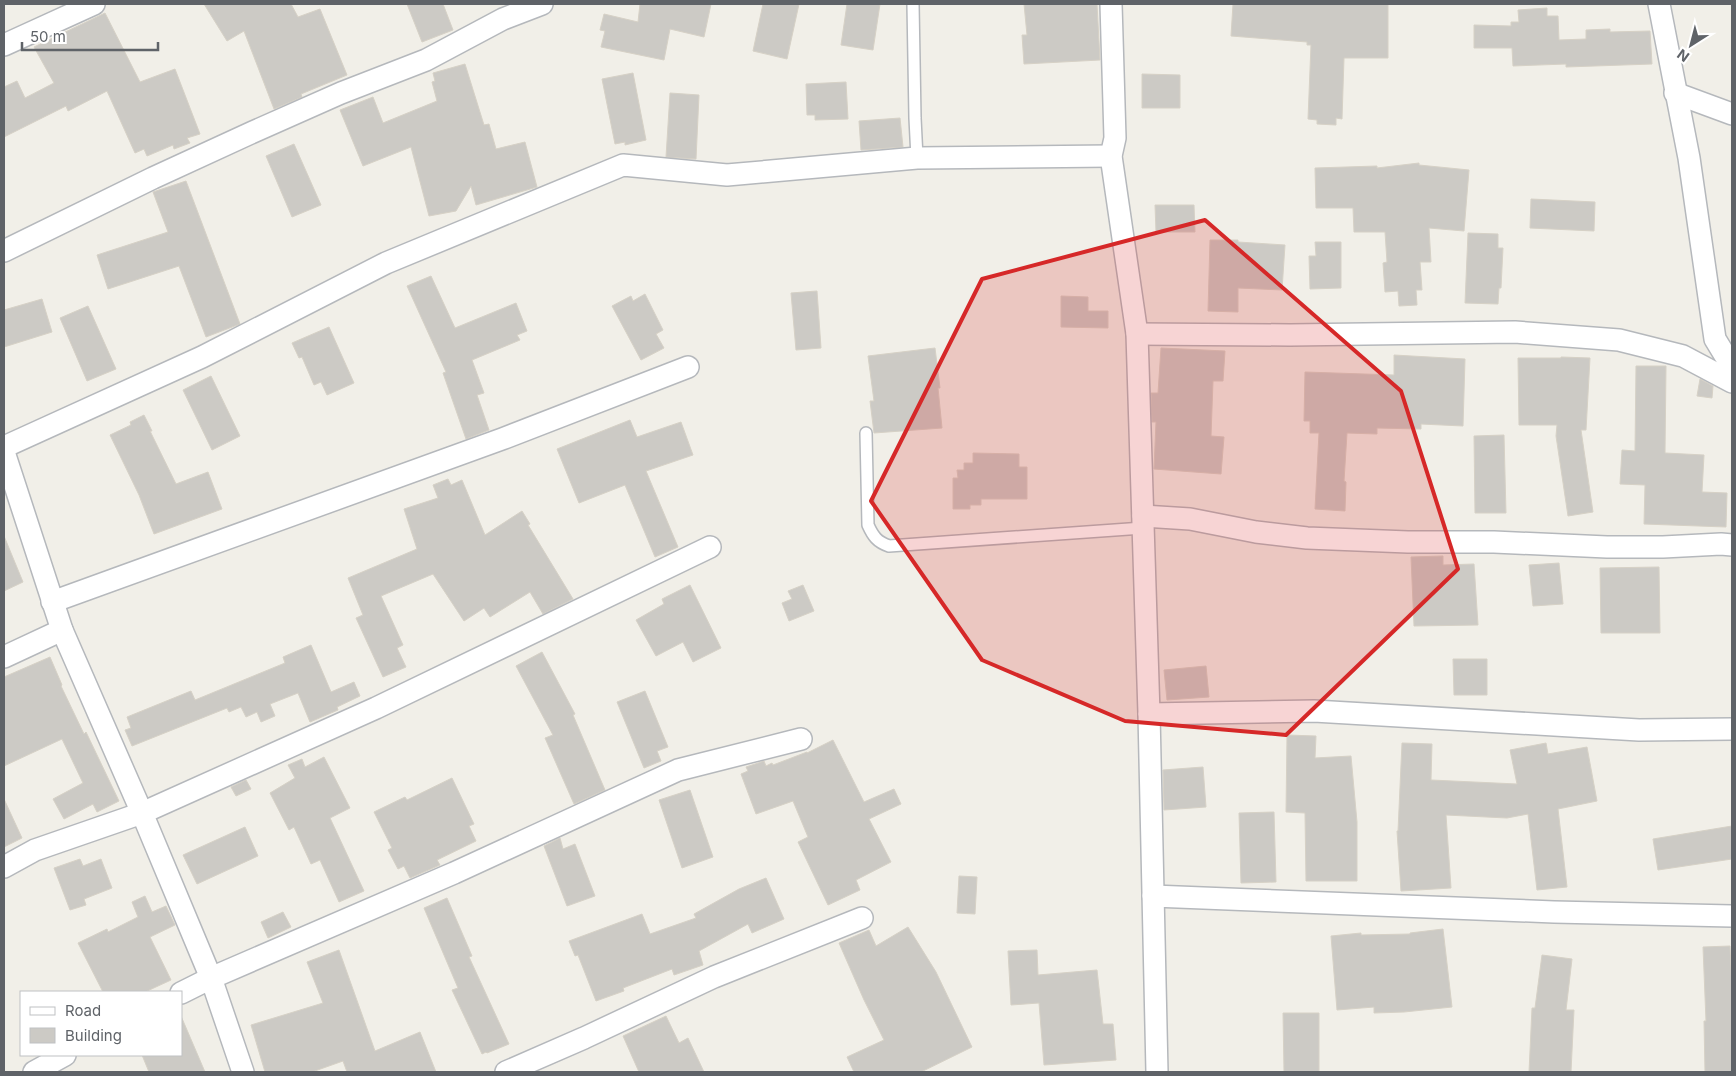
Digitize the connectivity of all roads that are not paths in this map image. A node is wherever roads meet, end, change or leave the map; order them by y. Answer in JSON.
{"nodes":[{"id":1,"x":94,"y":4,"type":"edge"},
{"id":2,"x":542,"y":4,"type":"edge"},
{"id":3,"x":913,"y":4,"type":"edge"},
{"id":4,"x":1111,"y":4,"type":"edge"},
{"id":5,"x":1659,"y":4,"type":"edge"},
{"id":6,"x":4,"y":45,"type":"edge"},
{"id":7,"x":1675,"y":94,"type":"junction"},
{"id":8,"x":1732,"y":114,"type":"edge"},
{"id":9,"x":1111,"y":156,"type":"junction"},
{"id":10,"x":918,"y":158,"type":"junction"},
{"id":11,"x":4,"y":252,"type":"edge"},
{"id":12,"x":1137,"y":334,"type":"junction"},
{"id":13,"x":688,"y":367,"type":"dead end"},
{"id":14,"x":1732,"y":367,"type":"edge"},
{"id":15,"x":1732,"y":382,"type":"edge"},
{"id":16,"x":866,"y":432,"type":"dead end"},
{"id":17,"x":4,"y":447,"type":"edge"},
{"id":18,"x":4,"y":452,"type":"edge"},
{"id":19,"x":1143,"y":522,"type":"junction"},
{"id":20,"x":1732,"y":545,"type":"edge"},
{"id":21,"x":710,"y":547,"type":"dead end"},
{"id":22,"x":52,"y":602,"type":"junction"},
{"id":23,"x":62,"y":630,"type":"junction"},
{"id":24,"x":4,"y":657,"type":"edge"},
{"id":25,"x":1149,"y":714,"type":"junction"},
{"id":26,"x":1732,"y":729,"type":"edge"},
{"id":27,"x":801,"y":739,"type":"dead end"},
{"id":28,"x":142,"y":813,"type":"junction"},
{"id":29,"x":4,"y":867,"type":"edge"},
{"id":30,"x":1153,"y":896,"type":"junction"},
{"id":31,"x":1732,"y":916,"type":"edge"},
{"id":32,"x":862,"y":918,"type":"dead end"},
{"id":33,"x":211,"y":978,"type":"junction"},
{"id":34,"x":182,"y":992,"type":"edge"},
{"id":35,"x":63,"y":1056,"type":"edge"},
{"id":36,"x":34,"y":1072,"type":"edge"},
{"id":37,"x":243,"y":1072,"type":"edge"},
{"id":38,"x":506,"y":1072,"type":"edge"},
{"id":39,"x":1157,"y":1072,"type":"edge"}],
"edges":[{"from":1,"to":6,"type":"street"},
{"from":2,"to":11,"type":"street"},
{"from":3,"to":10,"type":"lane"},
{"from":4,"to":9,"type":"street"},
{"from":5,"to":7,"type":"street"},
{"from":7,"to":8,"type":"street"},
{"from":7,"to":14,"type":"street"},
{"from":9,"to":10,"type":"street"},
{"from":9,"to":12,"type":"street"},
{"from":10,"to":17,"type":"street"},
{"from":12,"to":15,"type":"street"},
{"from":12,"to":19,"type":"street"},
{"from":13,"to":22,"type":"street"},
{"from":16,"to":19,"type":"lane"},
{"from":18,"to":22,"type":"street"},
{"from":19,"to":20,"type":"street"},
{"from":19,"to":25,"type":"street"},
{"from":21,"to":28,"type":"street"},
{"from":22,"to":23,"type":"street"},
{"from":23,"to":24,"type":"street"},
{"from":23,"to":28,"type":"street"},
{"from":25,"to":26,"type":"street"},
{"from":25,"to":30,"type":"street"},
{"from":27,"to":33,"type":"street"},
{"from":28,"to":29,"type":"street"},
{"from":28,"to":33,"type":"street"},
{"from":30,"to":31,"type":"street"},
{"from":30,"to":39,"type":"street"},
{"from":32,"to":38,"type":"street"},
{"from":33,"to":34,"type":"street"},
{"from":33,"to":37,"type":"street"},
{"from":35,"to":36,"type":"street"}]}
